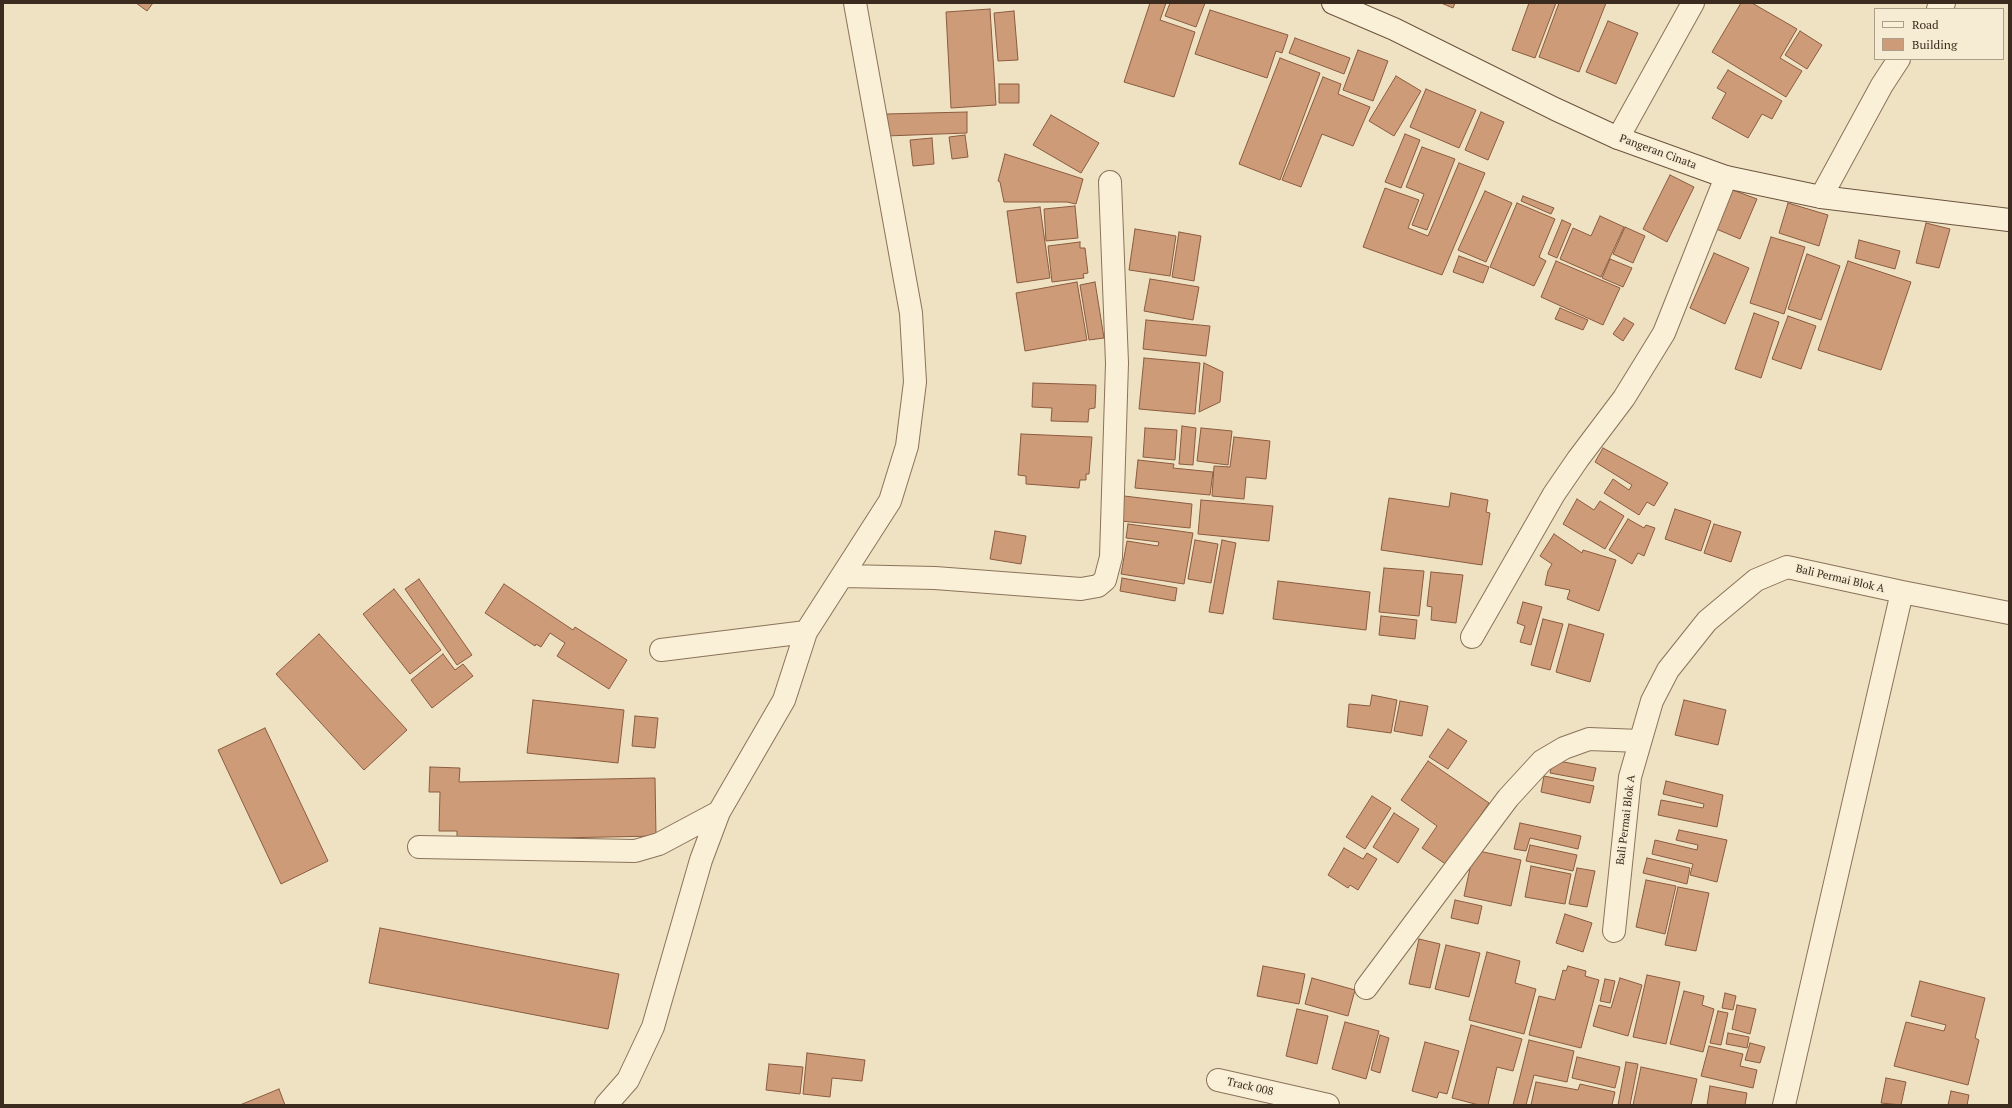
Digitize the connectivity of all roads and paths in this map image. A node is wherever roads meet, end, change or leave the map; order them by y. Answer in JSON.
{"nodes":[{"id":1,"x":855,"y":3,"type":"edge"},
{"id":2,"x":1333,"y":3,"type":"edge"},
{"id":3,"x":1693,"y":3,"type":"edge"},
{"id":4,"x":1898,"y":60,"type":"edge"},
{"id":5,"x":1618,"y":138,"type":"junction"},
{"id":6,"x":1726,"y":177,"type":"junction"},
{"id":7,"x":1110,"y":182,"type":"dead end"},
{"id":8,"x":1821,"y":196,"type":"junction"},
{"id":9,"x":2009,"y":220,"type":"edge"},
{"id":10,"x":844,"y":576,"type":"junction"},
{"id":11,"x":1902,"y":592,"type":"junction"},
{"id":12,"x":2009,"y":613,"type":"edge"},
{"id":13,"x":806,"y":632,"type":"junction"},
{"id":14,"x":1472,"y":637,"type":"dead end"},
{"id":15,"x":661,"y":650,"type":"dead end"},
{"id":16,"x":1640,"y":741,"type":"junction"},
{"id":17,"x":719,"y":812,"type":"junction"},
{"id":18,"x":419,"y":847,"type":"dead end"},
{"id":19,"x":1614,"y":931,"type":"dead end"},
{"id":20,"x":1366,"y":988,"type":"dead end"},
{"id":21,"x":1218,"y":1080,"type":"dead end"},
{"id":22,"x":606,"y":1105,"type":"edge"},
{"id":23,"x":1328,"y":1105,"type":"edge"},
{"id":24,"x":1784,"y":1105,"type":"edge"}],
"edges":[{"from":1,"to":10,"type":"street"},
{"from":2,"to":5,"type":"street","name":"Pangeran Cinata"},
{"from":3,"to":5,"type":"street"},
{"from":4,"to":8,"type":"street"},
{"from":5,"to":6,"type":"street","name":"Pangeran Cinata"},
{"from":6,"to":8,"type":"street","name":"Pangeran Cinata"},
{"from":6,"to":14,"type":"street"},
{"from":7,"to":10,"type":"street"},
{"from":8,"to":9,"type":"street","name":"Pangeran Cinata"},
{"from":10,"to":13,"type":"street"},
{"from":11,"to":12,"type":"street","name":"Bali Permai Blok A"},
{"from":11,"to":16,"type":"street","name":"Bali Permai Blok A"},
{"from":11,"to":24,"type":"street"},
{"from":13,"to":15,"type":"street"},
{"from":13,"to":17,"type":"street"},
{"from":16,"to":19,"type":"street","name":"Bali Permai Blok A"},
{"from":16,"to":20,"type":"street"},
{"from":17,"to":18,"type":"street"},
{"from":17,"to":22,"type":"street"},
{"from":21,"to":23,"type":"street","name":"Track 008"}]}
